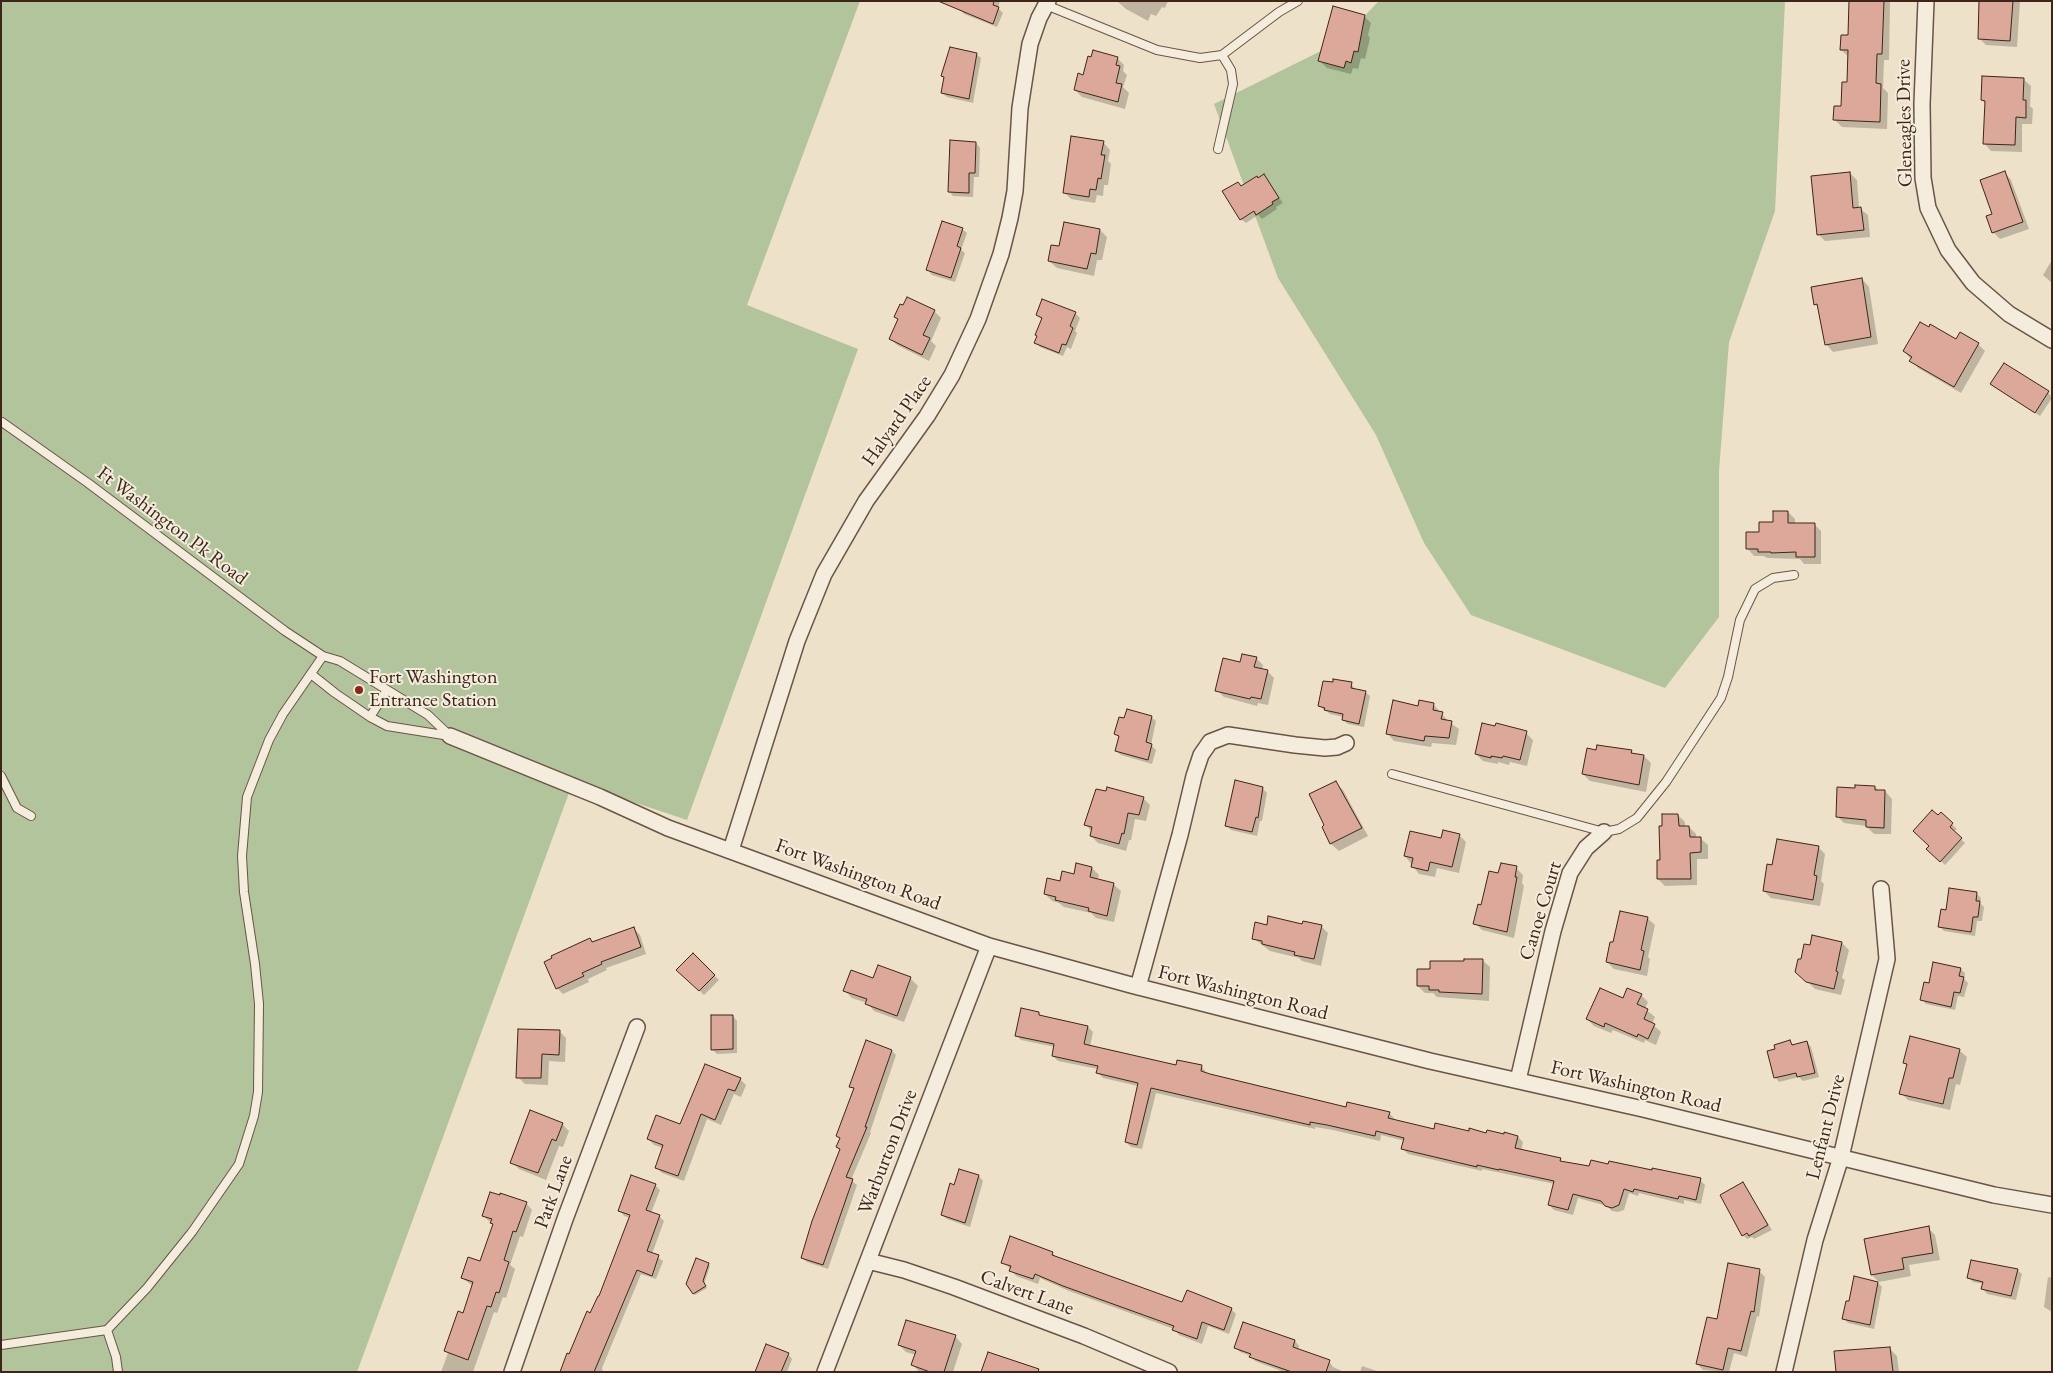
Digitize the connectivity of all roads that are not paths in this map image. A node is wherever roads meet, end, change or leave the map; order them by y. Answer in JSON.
{"nodes":[{"id":1,"x":1298,"y":1,"type":"edge"},
{"id":2,"x":1926,"y":1,"type":"edge"},
{"id":3,"x":1047,"y":3,"type":"edge"},
{"id":4,"x":1222,"y":56,"type":"junction"},
{"id":5,"x":1218,"y":149,"type":"dead end"},
{"id":6,"x":2052,"y":340,"type":"edge"},
{"id":7,"x":2,"y":423,"type":"edge"},
{"id":8,"x":1794,"y":575,"type":"dead end"},
{"id":9,"x":323,"y":656,"type":"junction"},
{"id":10,"x":312,"y":674,"type":"junction"},
{"id":11,"x":387,"y":690,"type":"junction"},
{"id":12,"x":370,"y":717,"type":"junction"},
{"id":13,"x":450,"y":736,"type":"junction"},
{"id":14,"x":1346,"y":743,"type":"dead end"},
{"id":15,"x":1392,"y":774,"type":"dead end"},
{"id":16,"x":1,"y":776,"type":"edge"},
{"id":17,"x":31,"y":816,"type":"dead end"},
{"id":18,"x":1604,"y":832,"type":"junction"},
{"id":19,"x":732,"y":850,"type":"junction"},
{"id":20,"x":1881,"y":889,"type":"dead end"},
{"id":21,"x":990,"y":946,"type":"junction"},
{"id":22,"x":1138,"y":987,"type":"junction"},
{"id":23,"x":637,"y":1027,"type":"dead end"},
{"id":24,"x":1518,"y":1080,"type":"junction"},
{"id":25,"x":1840,"y":1157,"type":"junction"},
{"id":26,"x":2052,"y":1205,"type":"edge"},
{"id":27,"x":868,"y":1262,"type":"junction"},
{"id":28,"x":106,"y":1330,"type":"junction"},
{"id":29,"x":1,"y":1345,"type":"edge"},
{"id":30,"x":118,"y":1372,"type":"edge"},
{"id":31,"x":512,"y":1372,"type":"edge"},
{"id":32,"x":825,"y":1372,"type":"edge"},
{"id":33,"x":1169,"y":1372,"type":"edge"},
{"id":34,"x":1784,"y":1372,"type":"edge"}],
"edges":[{"from":1,"to":4,"type":"lane"},
{"from":2,"to":6,"type":"street","name":"Gleneagles Drive"},
{"from":3,"to":4,"type":"lane"},
{"from":3,"to":19,"type":"street","name":"Halyard Place"},
{"from":4,"to":5,"type":"lane"},
{"from":7,"to":9,"type":"lane","name":"Ft Washington Pk Road"},
{"from":8,"to":18,"type":"lane"},
{"from":9,"to":10,"type":"lane"},
{"from":9,"to":11,"type":"lane","name":"Fort Washington Road"},
{"from":10,"to":12,"type":"lane","name":"Fort Washington Road"},
{"from":10,"to":28,"type":"lane"},
{"from":11,"to":12,"type":"lane"},
{"from":11,"to":13,"type":"lane","name":"Fort Washington Road"},
{"from":12,"to":13,"type":"lane","name":"Fort Washington Road"},
{"from":13,"to":19,"type":"street","name":"Fort Washington Road"},
{"from":14,"to":22,"type":"street"},
{"from":15,"to":18,"type":"lane"},
{"from":16,"to":17,"type":"lane"},
{"from":18,"to":24,"type":"street","name":"Canoe Court"},
{"from":19,"to":21,"type":"street","name":"Fort Washington Road"},
{"from":20,"to":25,"type":"street","name":"Lenfant Drive"},
{"from":21,"to":22,"type":"street","name":"Fort Washington Road"},
{"from":21,"to":27,"type":"street","name":"Warburton Drive"},
{"from":22,"to":24,"type":"street","name":"Fort Washington Road"},
{"from":23,"to":31,"type":"street","name":"Park Lane"},
{"from":24,"to":25,"type":"street","name":"Fort Washington Road"},
{"from":25,"to":26,"type":"street","name":"Fort Washington Road"},
{"from":25,"to":34,"type":"street","name":"Lenfant Drive"},
{"from":27,"to":32,"type":"street","name":"Warburton Drive"},
{"from":27,"to":33,"type":"street","name":"Calvert Lane"},
{"from":28,"to":29,"type":"lane"},
{"from":28,"to":30,"type":"lane"}]}
